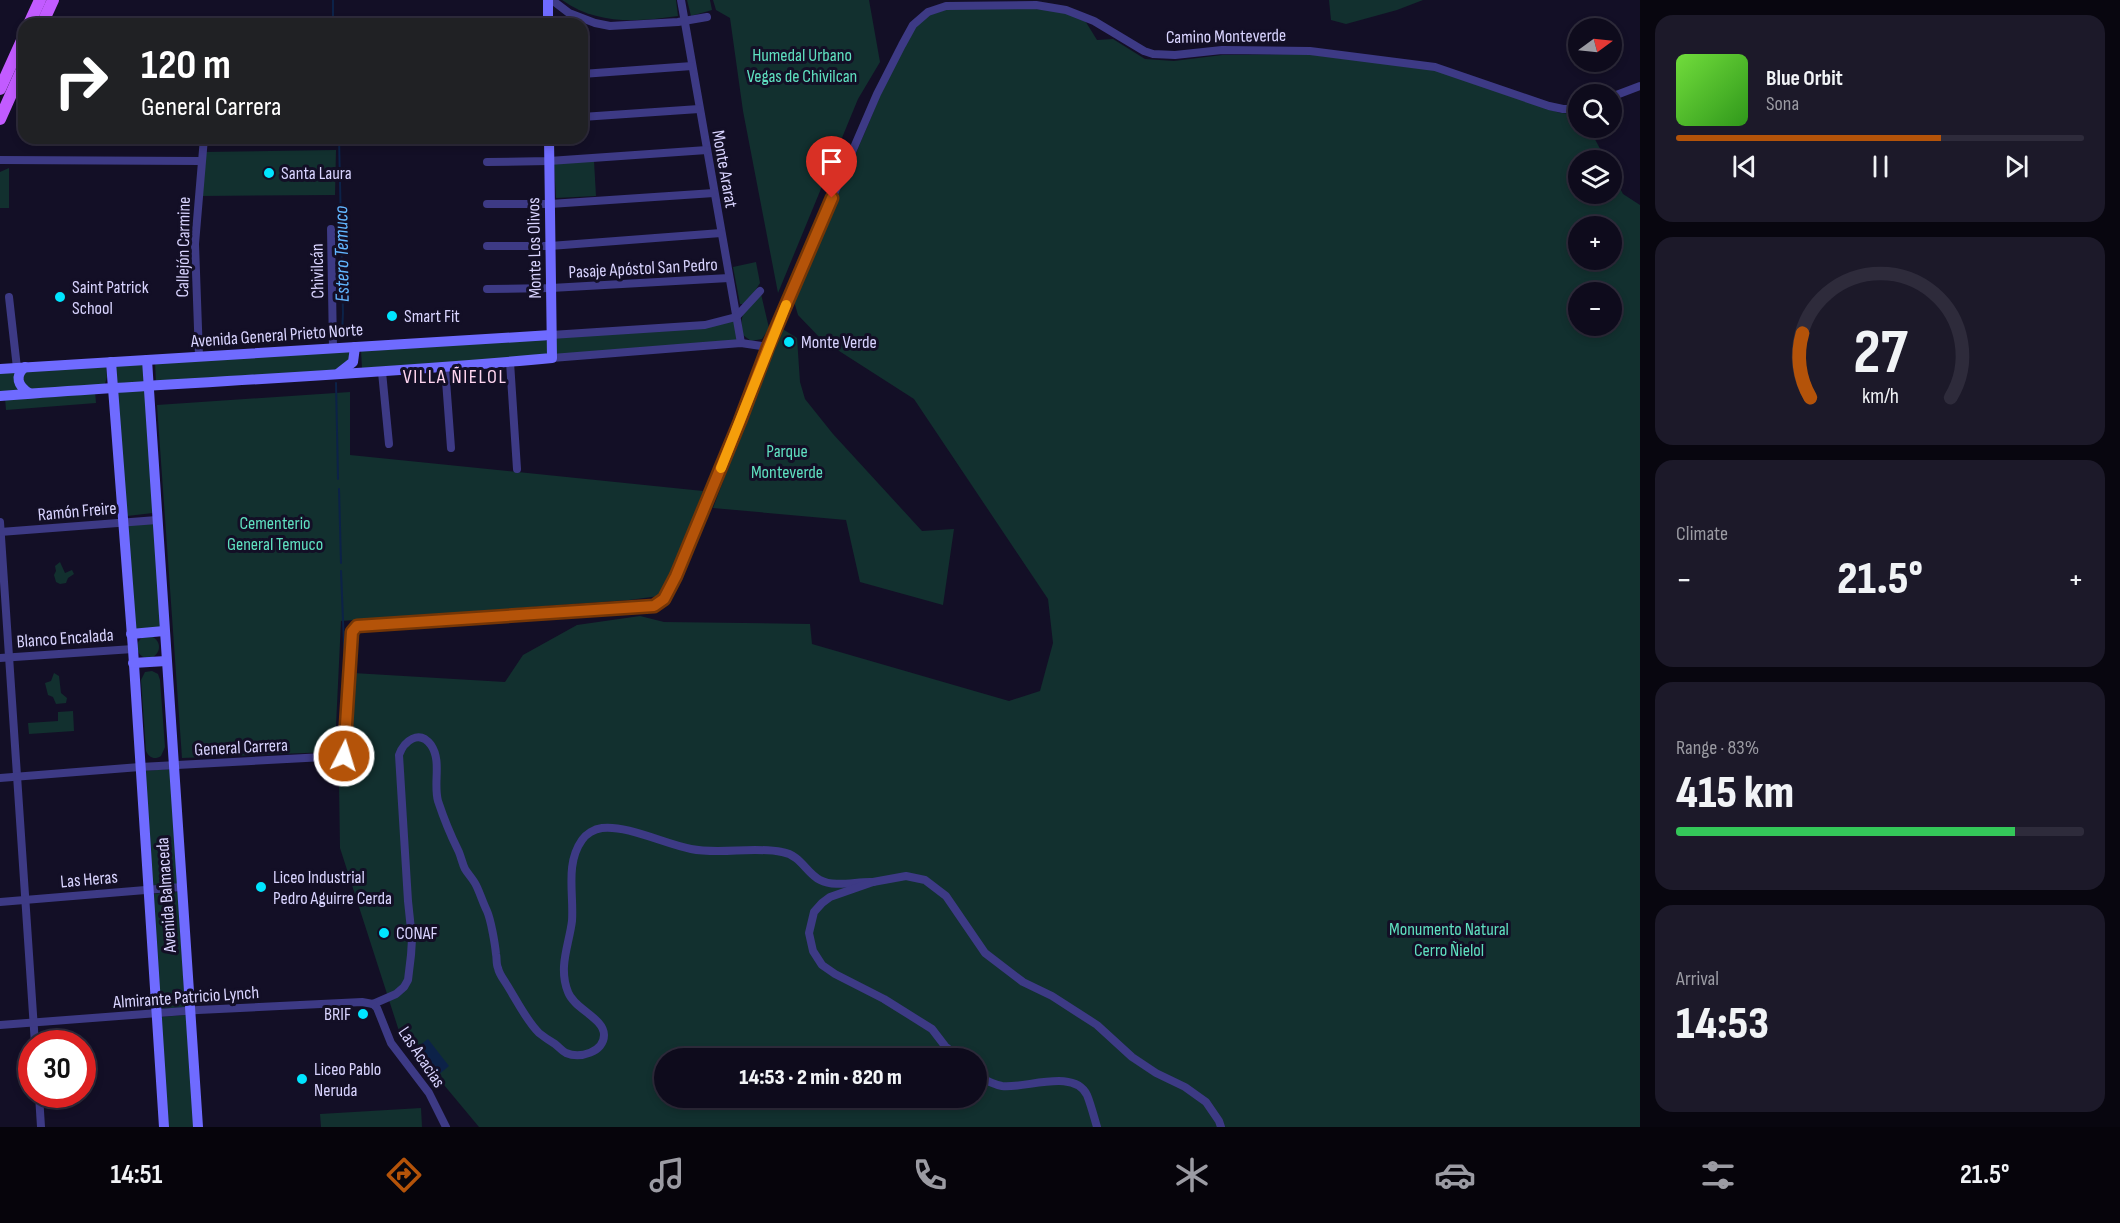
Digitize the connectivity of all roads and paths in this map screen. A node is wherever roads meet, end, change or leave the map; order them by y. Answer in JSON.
{"nodes":[{"id":1,"x":40,"y":0,"type":"edge"},
{"id":2,"x":53,"y":0,"type":"edge"},
{"id":3,"x":550,"y":0,"type":"edge"},
{"id":4,"x":681,"y":0,"type":"edge"},
{"id":5,"x":707,"y":17,"type":"dead end"},
{"id":6,"x":32,"y":18,"type":"edge"},
{"id":7,"x":45,"y":18,"type":"edge"},
{"id":8,"x":548,"y":18,"type":"edge"},
{"id":9,"x":582,"y":18,"type":"edge"},
{"id":10,"x":588,"y":20,"type":"edge"},
{"id":11,"x":684,"y":21,"type":"junction"},
{"id":12,"x":18,"y":49,"type":"edge"},
{"id":13,"x":692,"y":66,"type":"junction"},
{"id":14,"x":588,"y":74,"type":"edge"},
{"id":15,"x":18,"y":78,"type":"edge"},
{"id":16,"x":1640,"y":86,"type":"edge"},
{"id":17,"x":0,"y":88,"type":"edge"},
{"id":18,"x":0,"y":93,"type":"edge"},
{"id":19,"x":1622,"y":93,"type":"edge"},
{"id":20,"x":5,"y":107,"type":"junction"},
{"id":21,"x":699,"y":109,"type":"junction"},
{"id":22,"x":1568,"y":109,"type":"edge"},
{"id":23,"x":588,"y":117,"type":"edge"},
{"id":24,"x":0,"y":119,"type":"edge"},
{"id":25,"x":203,"y":144,"type":"edge"},
{"id":26,"x":549,"y":144,"type":"edge"},
{"id":27,"x":706,"y":150,"type":"junction"},
{"id":28,"x":0,"y":160,"type":"edge"},
{"id":29,"x":201,"y":161,"type":"junction"},
{"id":30,"x":549,"y":161,"type":"junction"},
{"id":31,"x":487,"y":162,"type":"dead end"},
{"id":32,"x":714,"y":193,"type":"junction"},
{"id":33,"x":487,"y":204,"type":"dead end"},
{"id":34,"x":550,"y":204,"type":"junction"},
{"id":35,"x":331,"y":229,"type":"dead end"},
{"id":36,"x":721,"y":233,"type":"junction"},
{"id":37,"x":487,"y":246,"type":"dead end"},
{"id":38,"x":550,"y":246,"type":"junction"},
{"id":39,"x":729,"y":278,"type":"junction"},
{"id":40,"x":550,"y":288,"type":"junction"},
{"id":41,"x":488,"y":289,"type":"dead end"},
{"id":42,"x":760,"y":291,"type":"dead end"},
{"id":43,"x":9,"y":297,"type":"dead end"},
{"id":44,"x":736,"y":317,"type":"junction"},
{"id":45,"x":778,"y":324,"type":"joint"},
{"id":46,"x":551,"y":335,"type":"junction"},
{"id":47,"x":741,"y":344,"type":"junction"},
{"id":48,"x":355,"y":347,"type":"junction"},
{"id":49,"x":768,"y":347,"type":"junction"},
{"id":50,"x":333,"y":348,"type":"junction"},
{"id":51,"x":199,"y":356,"type":"junction"},
{"id":52,"x":552,"y":358,"type":"junction"},
{"id":53,"x":147,"y":360,"type":"junction"},
{"id":54,"x":111,"y":362,"type":"junction"},
{"id":55,"x":510,"y":362,"type":"junction"},
{"id":56,"x":445,"y":367,"type":"junction"},
{"id":57,"x":21,"y":368,"type":"junction"},
{"id":58,"x":0,"y":369,"type":"edge"},
{"id":59,"x":382,"y":372,"type":"junction"},
{"id":60,"x":336,"y":375,"type":"junction"},
{"id":61,"x":148,"y":385,"type":"junction"},
{"id":62,"x":113,"y":387,"type":"junction"},
{"id":63,"x":29,"y":393,"type":"junction"},
{"id":64,"x":0,"y":396,"type":"edge"},
{"id":65,"x":389,"y":444,"type":"dead end"},
{"id":66,"x":452,"y":448,"type":"dead end"},
{"id":67,"x":518,"y":469,"type":"dead end"},
{"id":68,"x":157,"y":520,"type":"junction"},
{"id":69,"x":0,"y":522,"type":"edge"},
{"id":70,"x":123,"y":522,"type":"junction"},
{"id":71,"x":0,"y":532,"type":"edge"},
{"id":72,"x":164,"y":631,"type":"junction"},
{"id":73,"x":131,"y":634,"type":"junction"},
{"id":74,"x":133,"y":649,"type":"junction"},
{"id":75,"x":4,"y":657,"type":"edge"},
{"id":76,"x":166,"y":661,"type":"junction"},
{"id":77,"x":133,"y":663,"type":"junction"},
{"id":78,"x":173,"y":765,"type":"junction"},
{"id":79,"x":140,"y":767,"type":"junction"},
{"id":80,"x":17,"y":777,"type":"junction"},
{"id":81,"x":0,"y":778,"type":"edge"},
{"id":82,"x":873,"y":882,"type":"junction"},
{"id":83,"x":182,"y":887,"type":"junction"},
{"id":84,"x":148,"y":889,"type":"junction"},
{"id":85,"x":26,"y":900,"type":"junction"},
{"id":86,"x":0,"y":902,"type":"edge"},
{"id":87,"x":373,"y":1004,"type":"junction"},
{"id":88,"x":190,"y":1011,"type":"junction"},
{"id":89,"x":156,"y":1013,"type":"junction"},
{"id":90,"x":34,"y":1022,"type":"junction"},
{"id":91,"x":0,"y":1024,"type":"edge"},
{"id":92,"x":35,"y":1030,"type":"edge"},
{"id":93,"x":947,"y":1048,"type":"edge"},
{"id":94,"x":987,"y":1081,"type":"edge"},
{"id":95,"x":40,"y":1108,"type":"edge"},
{"id":96,"x":41,"y":1127,"type":"edge"},
{"id":97,"x":164,"y":1127,"type":"edge"},
{"id":98,"x":198,"y":1127,"type":"edge"},
{"id":99,"x":446,"y":1127,"type":"edge"},
{"id":100,"x":1097,"y":1127,"type":"edge"},
{"id":101,"x":1221,"y":1127,"type":"edge"}],
"edges":[{"from":1,"to":6,"type":"main road"},
{"from":2,"to":7,"type":"main road"},
{"from":3,"to":8,"type":"main road"},
{"from":3,"to":9,"type":"street"},
{"from":4,"to":11,"type":"street","name":"Monte Ararat"},
{"from":5,"to":11,"type":"street"},
{"from":10,"to":11,"type":"street"},
{"from":11,"to":13,"type":"street","name":"Monte Ararat"},
{"from":12,"to":17,"type":"main road"},
{"from":13,"to":14,"type":"street"},
{"from":13,"to":21,"type":"street","name":"Monte Ararat"},
{"from":15,"to":20,"type":"main road"},
{"from":16,"to":19,"type":"street"},
{"from":18,"to":20,"type":"main road"},
{"from":20,"to":24,"type":"main road"},
{"from":21,"to":23,"type":"street"},
{"from":21,"to":27,"type":"street","name":"Monte Ararat"},
{"from":22,"to":45,"type":"street","name":"Camino Monteverde"},
{"from":25,"to":29,"type":"street","name":"Callejón Carmine"},
{"from":26,"to":30,"type":"main road","name":"Monte Los Olivos"},
{"from":27,"to":30,"type":"street"},
{"from":27,"to":32,"type":"street","name":"Monte Ararat"},
{"from":28,"to":29,"type":"street"},
{"from":29,"to":51,"type":"street","name":"Callejón Carmine"},
{"from":30,"to":31,"type":"street"},
{"from":30,"to":34,"type":"main road","name":"Monte Los Olivos"},
{"from":32,"to":34,"type":"street"},
{"from":32,"to":36,"type":"street","name":"Monte Ararat"},
{"from":33,"to":34,"type":"street"},
{"from":34,"to":38,"type":"main road","name":"Monte Los Olivos"},
{"from":35,"to":50,"type":"street","name":"Chivilcán"},
{"from":36,"to":38,"type":"street"},
{"from":36,"to":39,"type":"street","name":"Monte Ararat"},
{"from":37,"to":38,"type":"street"},
{"from":38,"to":40,"type":"main road","name":"Monte Los Olivos"},
{"from":39,"to":40,"type":"street","name":"Pasaje Apóstol San Pedro"},
{"from":39,"to":44,"type":"street","name":"Monte Ararat"},
{"from":40,"to":41,"type":"street","name":"Pasaje Apóstol San Pedro"},
{"from":40,"to":46,"type":"main road","name":"Monte Los Olivos"},
{"from":42,"to":44,"type":"street"},
{"from":43,"to":57,"type":"street"},
{"from":44,"to":46,"type":"street","name":"Avenida General Prieto Norte"},
{"from":44,"to":47,"type":"street","name":"Monte Ararat"},
{"from":45,"to":49,"type":"main road","name":"Camino Monteverde"},
{"from":46,"to":48,"type":"main road","name":"Avenida General Prieto Norte"},
{"from":46,"to":52,"type":"main road","name":"Monte Los Olivos"},
{"from":47,"to":49,"type":"street"},
{"from":47,"to":52,"type":"street"},
{"from":48,"to":50,"type":"main road","name":"Avenida General Prieto Norte"},
{"from":48,"to":60,"type":"main road"},
{"from":49,"to":78,"type":"street","name":"General Carrera"},
{"from":50,"to":51,"type":"main road","name":"Avenida General Prieto Norte"},
{"from":51,"to":53,"type":"main road","name":"Avenida General Prieto Norte"},
{"from":52,"to":55,"type":"main road"},
{"from":53,"to":54,"type":"main road","name":"Avenida General Prieto Norte"},
{"from":53,"to":61,"type":"main road","name":"Avenida Balmaceda"},
{"from":54,"to":57,"type":"main road","name":"Avenida General Prieto Norte"},
{"from":54,"to":62,"type":"main road","name":"Avenida Balmaceda"},
{"from":55,"to":56,"type":"main road"},
{"from":55,"to":67,"type":"street"},
{"from":56,"to":59,"type":"main road"},
{"from":56,"to":66,"type":"street"},
{"from":57,"to":58,"type":"main road","name":"Avenida General Prieto Norte"},
{"from":57,"to":63,"type":"main road"},
{"from":59,"to":60,"type":"main road"},
{"from":59,"to":65,"type":"street"},
{"from":60,"to":61,"type":"main road"},
{"from":61,"to":62,"type":"main road"},
{"from":61,"to":68,"type":"main road","name":"Avenida Balmaceda"},
{"from":62,"to":63,"type":"main road"},
{"from":62,"to":70,"type":"main road","name":"Avenida Balmaceda"},
{"from":63,"to":64,"type":"main road"},
{"from":68,"to":70,"type":"street","name":"Ramón Freire"},
{"from":68,"to":72,"type":"main road","name":"Avenida Balmaceda"},
{"from":69,"to":71,"type":"street"},
{"from":70,"to":71,"type":"street","name":"Ramón Freire"},
{"from":70,"to":73,"type":"main road","name":"Avenida Balmaceda"},
{"from":71,"to":75,"type":"street"},
{"from":72,"to":73,"type":"main road"},
{"from":72,"to":76,"type":"main road","name":"Avenida Balmaceda"},
{"from":73,"to":74,"type":"main road","name":"Avenida Balmaceda"},
{"from":74,"to":75,"type":"street","name":"Blanco Encalada"},
{"from":74,"to":77,"type":"main road","name":"Avenida Balmaceda"},
{"from":75,"to":80,"type":"street"},
{"from":76,"to":77,"type":"main road"},
{"from":76,"to":78,"type":"main road","name":"Avenida Balmaceda"},
{"from":77,"to":79,"type":"main road","name":"Avenida Balmaceda"},
{"from":78,"to":79,"type":"street","name":"General Carrera"},
{"from":78,"to":83,"type":"main road","name":"Avenida Balmaceda"},
{"from":79,"to":80,"type":"street","name":"General Carrera"},
{"from":79,"to":84,"type":"main road","name":"Avenida Balmaceda"},
{"from":80,"to":81,"type":"street","name":"General Carrera"},
{"from":80,"to":85,"type":"street"},
{"from":82,"to":87,"type":"street"},
{"from":82,"to":93,"type":"street"},
{"from":82,"to":101,"type":"street"},
{"from":83,"to":84,"type":"street","name":"Las Heras"},
{"from":83,"to":88,"type":"main road","name":"Avenida Balmaceda"},
{"from":84,"to":85,"type":"street","name":"Las Heras"},
{"from":84,"to":89,"type":"main road","name":"Avenida Balmaceda"},
{"from":85,"to":86,"type":"street","name":"Las Heras"},
{"from":85,"to":90,"type":"street"},
{"from":87,"to":88,"type":"street","name":"Almirante Patricio Lynch"},
{"from":87,"to":99,"type":"street","name":"Las Acacias"},
{"from":88,"to":89,"type":"street","name":"Almirante Patricio Lynch"},
{"from":88,"to":98,"type":"main road","name":"Avenida Balmaceda"},
{"from":89,"to":90,"type":"street","name":"Almirante Patricio Lynch"},
{"from":89,"to":97,"type":"main road","name":"Avenida Balmaceda"},
{"from":90,"to":91,"type":"street","name":"Almirante Patricio Lynch"},
{"from":90,"to":92,"type":"street"},
{"from":94,"to":100,"type":"street"},
{"from":95,"to":96,"type":"street"}]}
